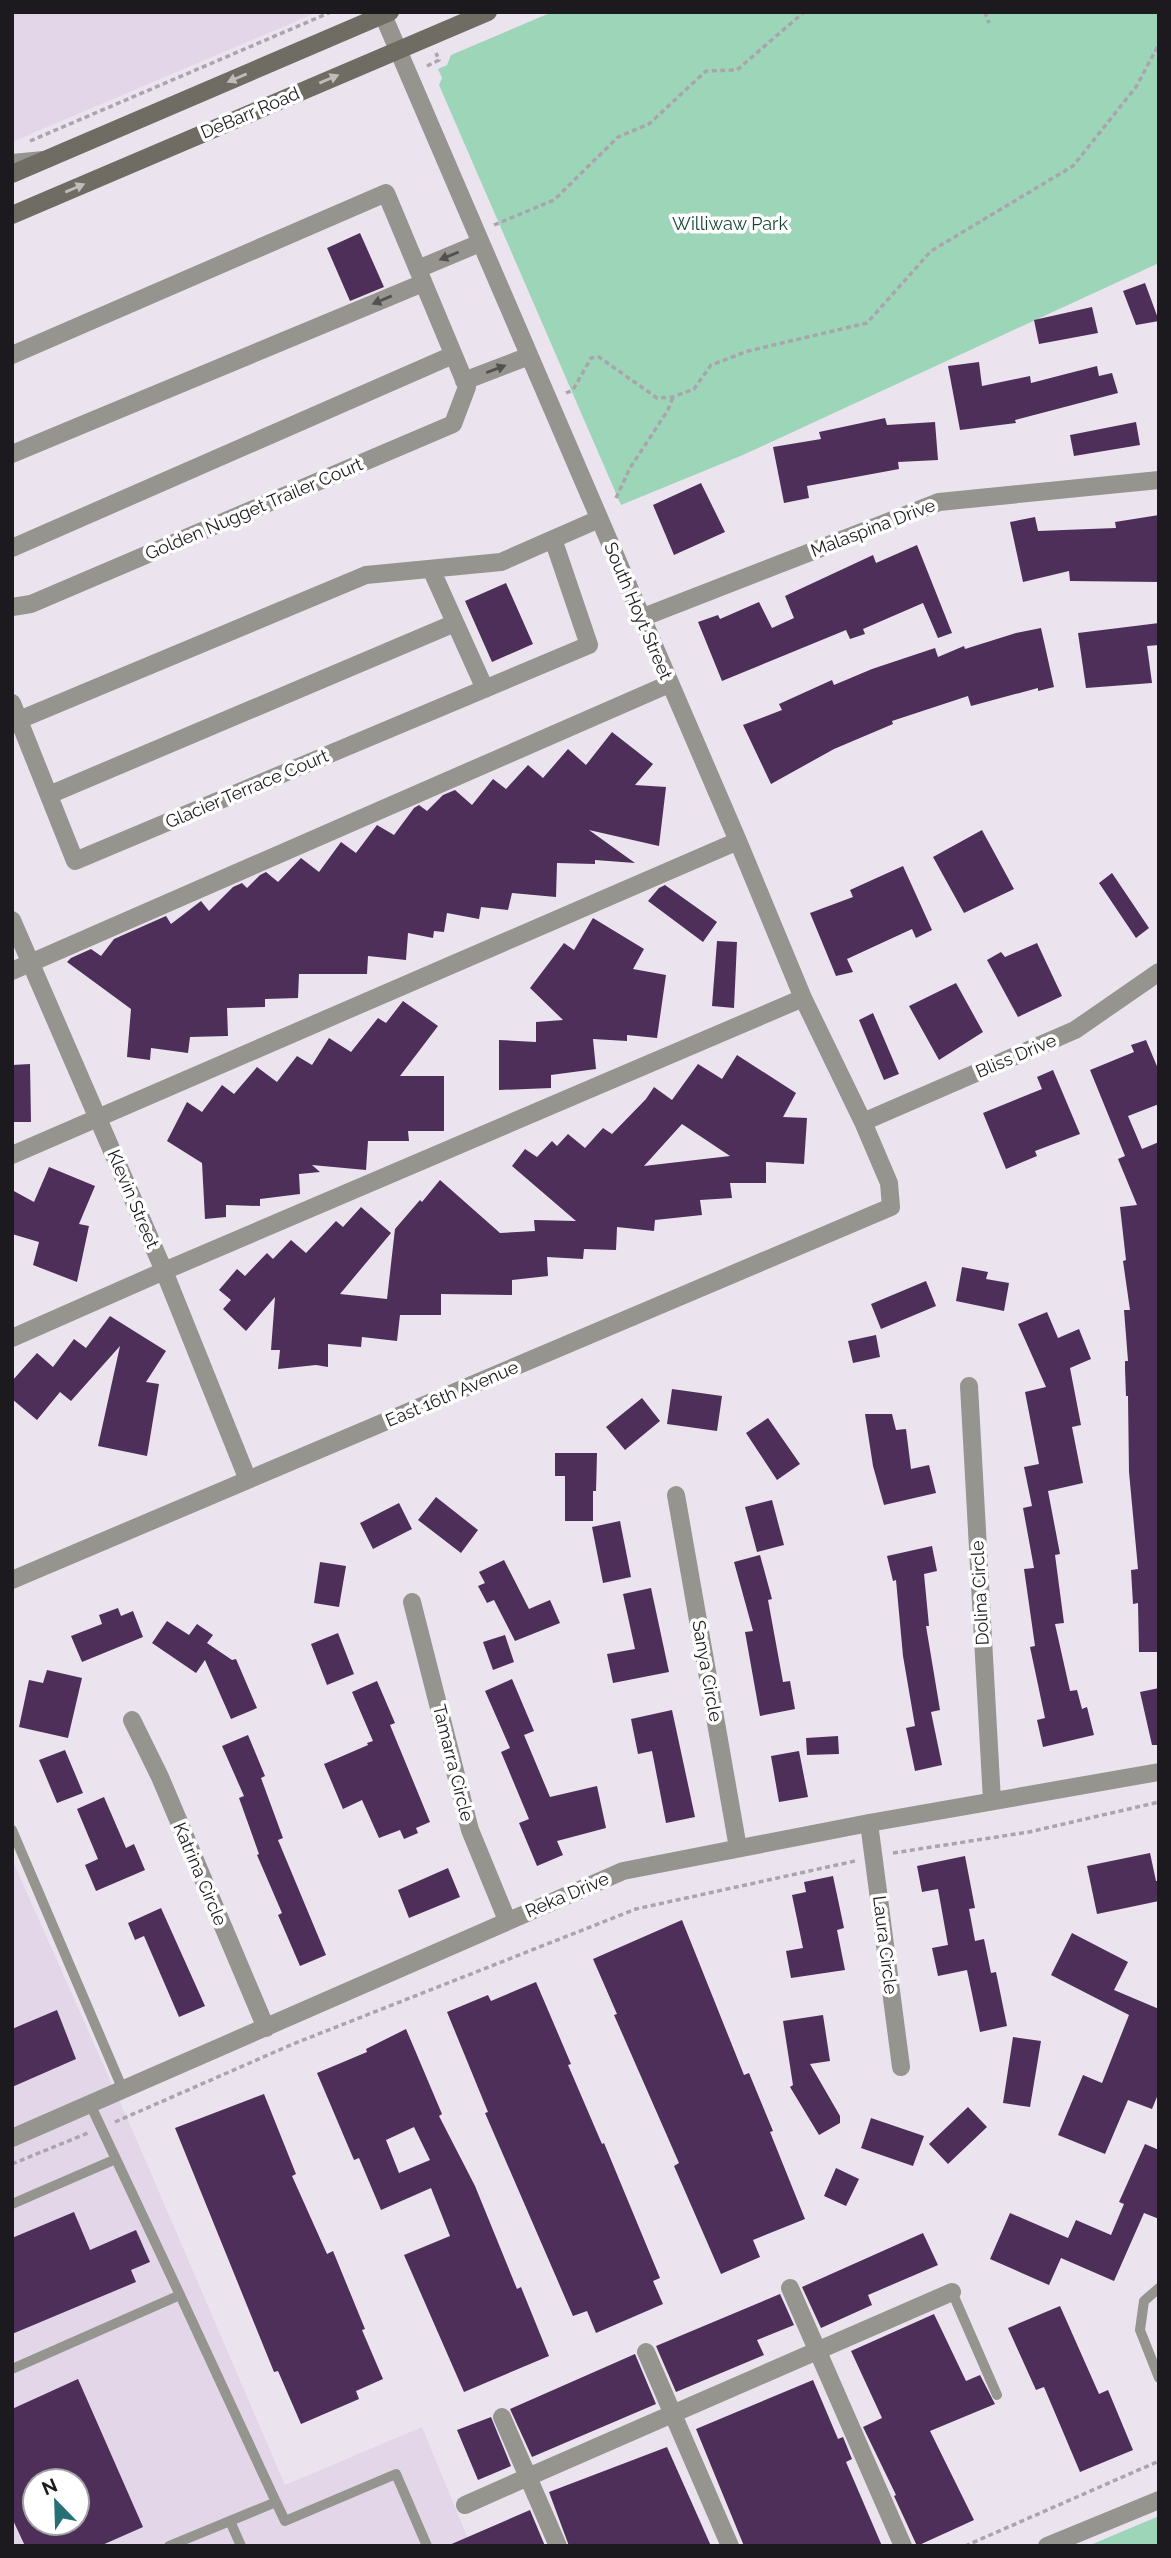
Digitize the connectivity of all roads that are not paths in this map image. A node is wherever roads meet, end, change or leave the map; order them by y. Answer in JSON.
{"nodes":[{"id":1,"x":488,"y":12,"type":"edge"},
{"id":2,"x":385,"y":13,"type":"edge"},
{"id":3,"x":397,"y":50,"type":"junction"},
{"id":4,"x":57,"y":155,"type":"junction"},
{"id":5,"x":12,"y":159,"type":"edge"},
{"id":6,"x":12,"y":174,"type":"edge"},
{"id":7,"x":12,"y":215,"type":"edge"},
{"id":8,"x":478,"y":238,"type":"junction"},
{"id":9,"x":421,"y":276,"type":"junction"},
{"id":10,"x":12,"y":355,"type":"edge"},
{"id":11,"x":453,"y":355,"type":"junction"},
{"id":12,"x":529,"y":356,"type":"junction"},
{"id":13,"x":464,"y":382,"type":"junction"},
{"id":14,"x":12,"y":454,"type":"edge"},
{"id":15,"x":1159,"y":480,"type":"edge"},
{"id":16,"x":598,"y":519,"type":"junction"},
{"id":17,"x":553,"y":539,"type":"junction"},
{"id":18,"x":12,"y":548,"type":"edge"},
{"id":19,"x":431,"y":569,"type":"junction"},
{"id":20,"x":12,"y":607,"type":"edge"},
{"id":21,"x":640,"y":618,"type":"junction"},
{"id":22,"x":455,"y":623,"type":"junction"},
{"id":23,"x":669,"y":684,"type":"junction"},
{"id":24,"x":485,"y":689,"type":"junction"},
{"id":25,"x":12,"y":703,"type":"edge"},
{"id":26,"x":19,"y":720,"type":"junction"},
{"id":27,"x":49,"y":795,"type":"junction"},
{"id":28,"x":738,"y":841,"type":"junction"},
{"id":29,"x":12,"y":920,"type":"edge"},
{"id":30,"x":31,"y":963,"type":"junction"},
{"id":31,"x":12,"y":971,"type":"edge"},
{"id":32,"x":1159,"y":972,"type":"edge"},
{"id":33,"x":803,"y":998,"type":"junction"},
{"id":34,"x":98,"y":1118,"type":"junction"},
{"id":35,"x":863,"y":1122,"type":"junction"},
{"id":36,"x":12,"y":1155,"type":"edge"},
{"id":37,"x":891,"y":1208,"type":"joint"},
{"id":38,"x":164,"y":1271,"type":"junction"},
{"id":39,"x":12,"y":1338,"type":"edge"},
{"id":40,"x":969,"y":1386,"type":"dead end"},
{"id":41,"x":248,"y":1480,"type":"junction"},
{"id":42,"x":676,"y":1494,"type":"dead end"},
{"id":43,"x":12,"y":1580,"type":"edge"},
{"id":44,"x":412,"y":1602,"type":"dead end"},
{"id":45,"x":132,"y":1720,"type":"dead end"},
{"id":46,"x":1159,"y":1772,"type":"edge"},
{"id":47,"x":992,"y":1801,"type":"junction"},
{"id":48,"x":869,"y":1824,"type":"junction"},
{"id":49,"x":12,"y":1830,"type":"edge"},
{"id":50,"x":738,"y":1848,"type":"junction"},
{"id":51,"x":507,"y":1920,"type":"junction"},
{"id":52,"x":266,"y":2028,"type":"junction"},
{"id":53,"x":901,"y":2067,"type":"dead end"},
{"id":54,"x":123,"y":2090,"type":"junction"},
{"id":55,"x":90,"y":2104,"type":"junction"},
{"id":56,"x":12,"y":2138,"type":"edge"},
{"id":57,"x":116,"y":2159,"type":"junction"},
{"id":58,"x":12,"y":2204,"type":"edge"},
{"id":59,"x":790,"y":2288,"type":"dead end"},
{"id":60,"x":1159,"y":2288,"type":"edge"},
{"id":61,"x":952,"y":2292,"type":"joint"},
{"id":62,"x":180,"y":2295,"type":"junction"},
{"id":63,"x":818,"y":2351,"type":"junction"},
{"id":64,"x":646,"y":2352,"type":"dead end"},
{"id":65,"x":12,"y":2369,"type":"edge"},
{"id":66,"x":1159,"y":2378,"type":"edge"},
{"id":67,"x":997,"y":2396,"type":"dead end"},
{"id":68,"x":672,"y":2414,"type":"junction"},
{"id":69,"x":502,"y":2417,"type":"dead end"},
{"id":70,"x":528,"y":2477,"type":"junction"},
{"id":71,"x":1159,"y":2500,"type":"edge"},
{"id":72,"x":275,"y":2502,"type":"junction"},
{"id":73,"x":465,"y":2505,"type":"dead end"},
{"id":74,"x":230,"y":2521,"type":"junction"},
{"id":75,"x":169,"y":2546,"type":"edge"},
{"id":76,"x":241,"y":2546,"type":"edge"},
{"id":77,"x":427,"y":2546,"type":"edge"},
{"id":78,"x":558,"y":2546,"type":"edge"},
{"id":79,"x":730,"y":2546,"type":"edge"},
{"id":80,"x":903,"y":2546,"type":"edge"},
{"id":81,"x":1047,"y":2546,"type":"edge"}],
"edges":[{"from":1,"to":3,"type":"main road","name":"DeBarr Road"},
{"from":2,"to":3,"type":"street","name":"South Hoyt Street"},
{"from":2,"to":4,"type":"main road","one_way":true},
{"from":7,"to":3,"type":"main road","name":"DeBarr Road","one_way":true},
{"from":3,"to":8,"type":"street","name":"South Hoyt Street"},
{"from":4,"to":5,"type":"lane"},
{"from":4,"to":6,"type":"main road"},
{"from":8,"to":9,"type":"street","one_way":true},
{"from":8,"to":12,"type":"street","name":"South Hoyt Street"},
{"from":9,"to":10,"type":"street"},
{"from":9,"to":11,"type":"street"},
{"from":9,"to":14,"type":"street","one_way":true},
{"from":11,"to":13,"type":"street"},
{"from":11,"to":18,"type":"street"},
{"from":13,"to":12,"type":"street","one_way":true},
{"from":12,"to":16,"type":"street","name":"South Hoyt Street"},
{"from":13,"to":20,"type":"street","name":"Golden Nugget Trailer Court"},
{"from":15,"to":21,"type":"street","name":"Malaspina Drive"},
{"from":16,"to":17,"type":"street"},
{"from":16,"to":21,"type":"street","name":"South Hoyt Street"},
{"from":17,"to":19,"type":"street"},
{"from":17,"to":24,"type":"street","name":"Glacier Terrace Court"},
{"from":19,"to":22,"type":"street"},
{"from":19,"to":26,"type":"street"},
{"from":21,"to":23,"type":"street","name":"South Hoyt Street"},
{"from":22,"to":24,"type":"street"},
{"from":22,"to":27,"type":"street"},
{"from":23,"to":28,"type":"street","name":"South Hoyt Street"},
{"from":23,"to":30,"type":"street"},
{"from":24,"to":27,"type":"street","name":"Glacier Terrace Court"},
{"from":25,"to":26,"type":"street","name":"Glacier Terrace Court"},
{"from":26,"to":27,"type":"street","name":"Glacier Terrace Court"},
{"from":28,"to":33,"type":"street","name":"South Hoyt Street"},
{"from":28,"to":34,"type":"street"},
{"from":29,"to":30,"type":"street","name":"Klevin Street"},
{"from":30,"to":31,"type":"street"},
{"from":30,"to":34,"type":"street","name":"Klevin Street"},
{"from":32,"to":35,"type":"street","name":"Bliss Drive"},
{"from":33,"to":35,"type":"street","name":"South Hoyt Street"},
{"from":33,"to":38,"type":"street"},
{"from":34,"to":36,"type":"street"},
{"from":34,"to":38,"type":"street","name":"Klevin Street"},
{"from":35,"to":37,"type":"street","name":"South Hoyt Street"},
{"from":37,"to":41,"type":"street","name":"East 16th Avenue"},
{"from":38,"to":39,"type":"street"},
{"from":38,"to":41,"type":"street","name":"Klevin Street"},
{"from":40,"to":47,"type":"street","name":"Dolina Circle"},
{"from":41,"to":43,"type":"street","name":"East 16th Avenue"},
{"from":42,"to":50,"type":"street","name":"Sanya Circle"},
{"from":44,"to":51,"type":"street","name":"Tamarra Circle"},
{"from":45,"to":52,"type":"street","name":"Katrina Circle"},
{"from":46,"to":47,"type":"street","name":"Reka Drive"},
{"from":47,"to":48,"type":"street","name":"Reka Drive"},
{"from":48,"to":50,"type":"street","name":"Reka Drive"},
{"from":48,"to":53,"type":"street","name":"Laura Circle"},
{"from":49,"to":54,"type":"lane"},
{"from":50,"to":51,"type":"street","name":"Reka Drive"},
{"from":51,"to":52,"type":"street","name":"Reka Drive"},
{"from":52,"to":54,"type":"street","name":"Reka Drive"},
{"from":54,"to":55,"type":"street","name":"Reka Drive"},
{"from":55,"to":56,"type":"street","name":"Reka Drive"},
{"from":55,"to":57,"type":"lane"},
{"from":57,"to":58,"type":"lane"},
{"from":57,"to":62,"type":"lane"},
{"from":59,"to":63,"type":"street"},
{"from":60,"to":66,"type":"lane"},
{"from":61,"to":63,"type":"street"},
{"from":61,"to":67,"type":"lane"},
{"from":62,"to":65,"type":"lane"},
{"from":62,"to":72,"type":"lane"},
{"from":63,"to":68,"type":"street"},
{"from":63,"to":80,"type":"street"},
{"from":64,"to":68,"type":"street"},
{"from":68,"to":70,"type":"street"},
{"from":68,"to":79,"type":"street"},
{"from":69,"to":70,"type":"street"},
{"from":70,"to":73,"type":"street"},
{"from":70,"to":78,"type":"street"},
{"from":71,"to":81,"type":"street"},
{"from":72,"to":74,"type":"lane"},
{"from":72,"to":77,"type":"lane"},
{"from":74,"to":75,"type":"lane"},
{"from":74,"to":76,"type":"lane"}]}
